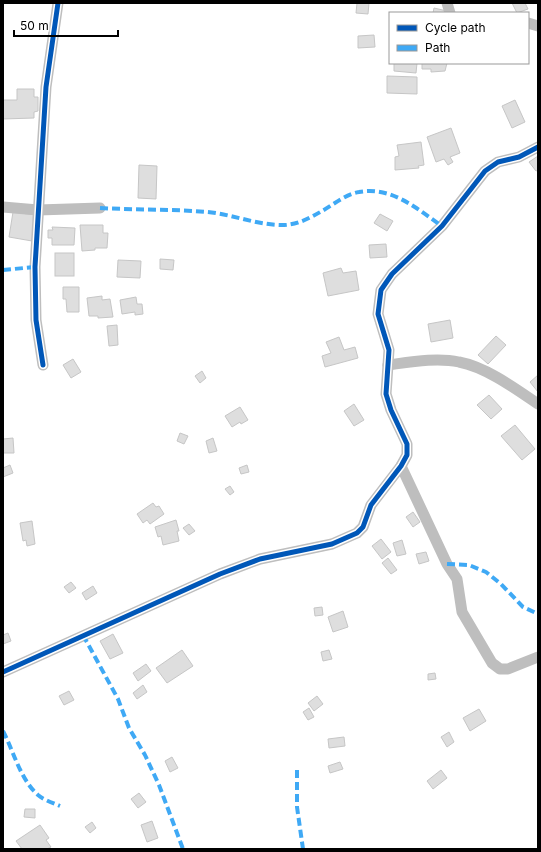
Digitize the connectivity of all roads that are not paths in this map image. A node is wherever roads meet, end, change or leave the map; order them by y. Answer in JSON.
{"nodes":[{"id":1,"x":58,"y":3,"type":"edge"},
{"id":2,"x":538,"y":147,"type":"edge"},
{"id":3,"x":3,"y":207,"type":"edge"},
{"id":4,"x":100,"y":208,"type":"dead end"},
{"id":5,"x":38,"y":210,"type":"junction"},
{"id":6,"x":43,"y":364,"type":"dead end"},
{"id":7,"x":388,"y":365,"type":"junction"},
{"id":8,"x":538,"y":404,"type":"edge"},
{"id":9,"x":401,"y":466,"type":"junction"},
{"id":10,"x":538,"y":657,"type":"edge"},
{"id":11,"x":3,"y":672,"type":"edge"}],
"edges":[{"from":1,"to":5,"type":"street"},
{"from":2,"to":7,"type":"street"},
{"from":3,"to":5,"type":"street"},
{"from":4,"to":5,"type":"street"},
{"from":5,"to":6,"type":"street"},
{"from":7,"to":8,"type":"street"},
{"from":7,"to":9,"type":"street"},
{"from":9,"to":10,"type":"street"},
{"from":9,"to":11,"type":"street"}]}
